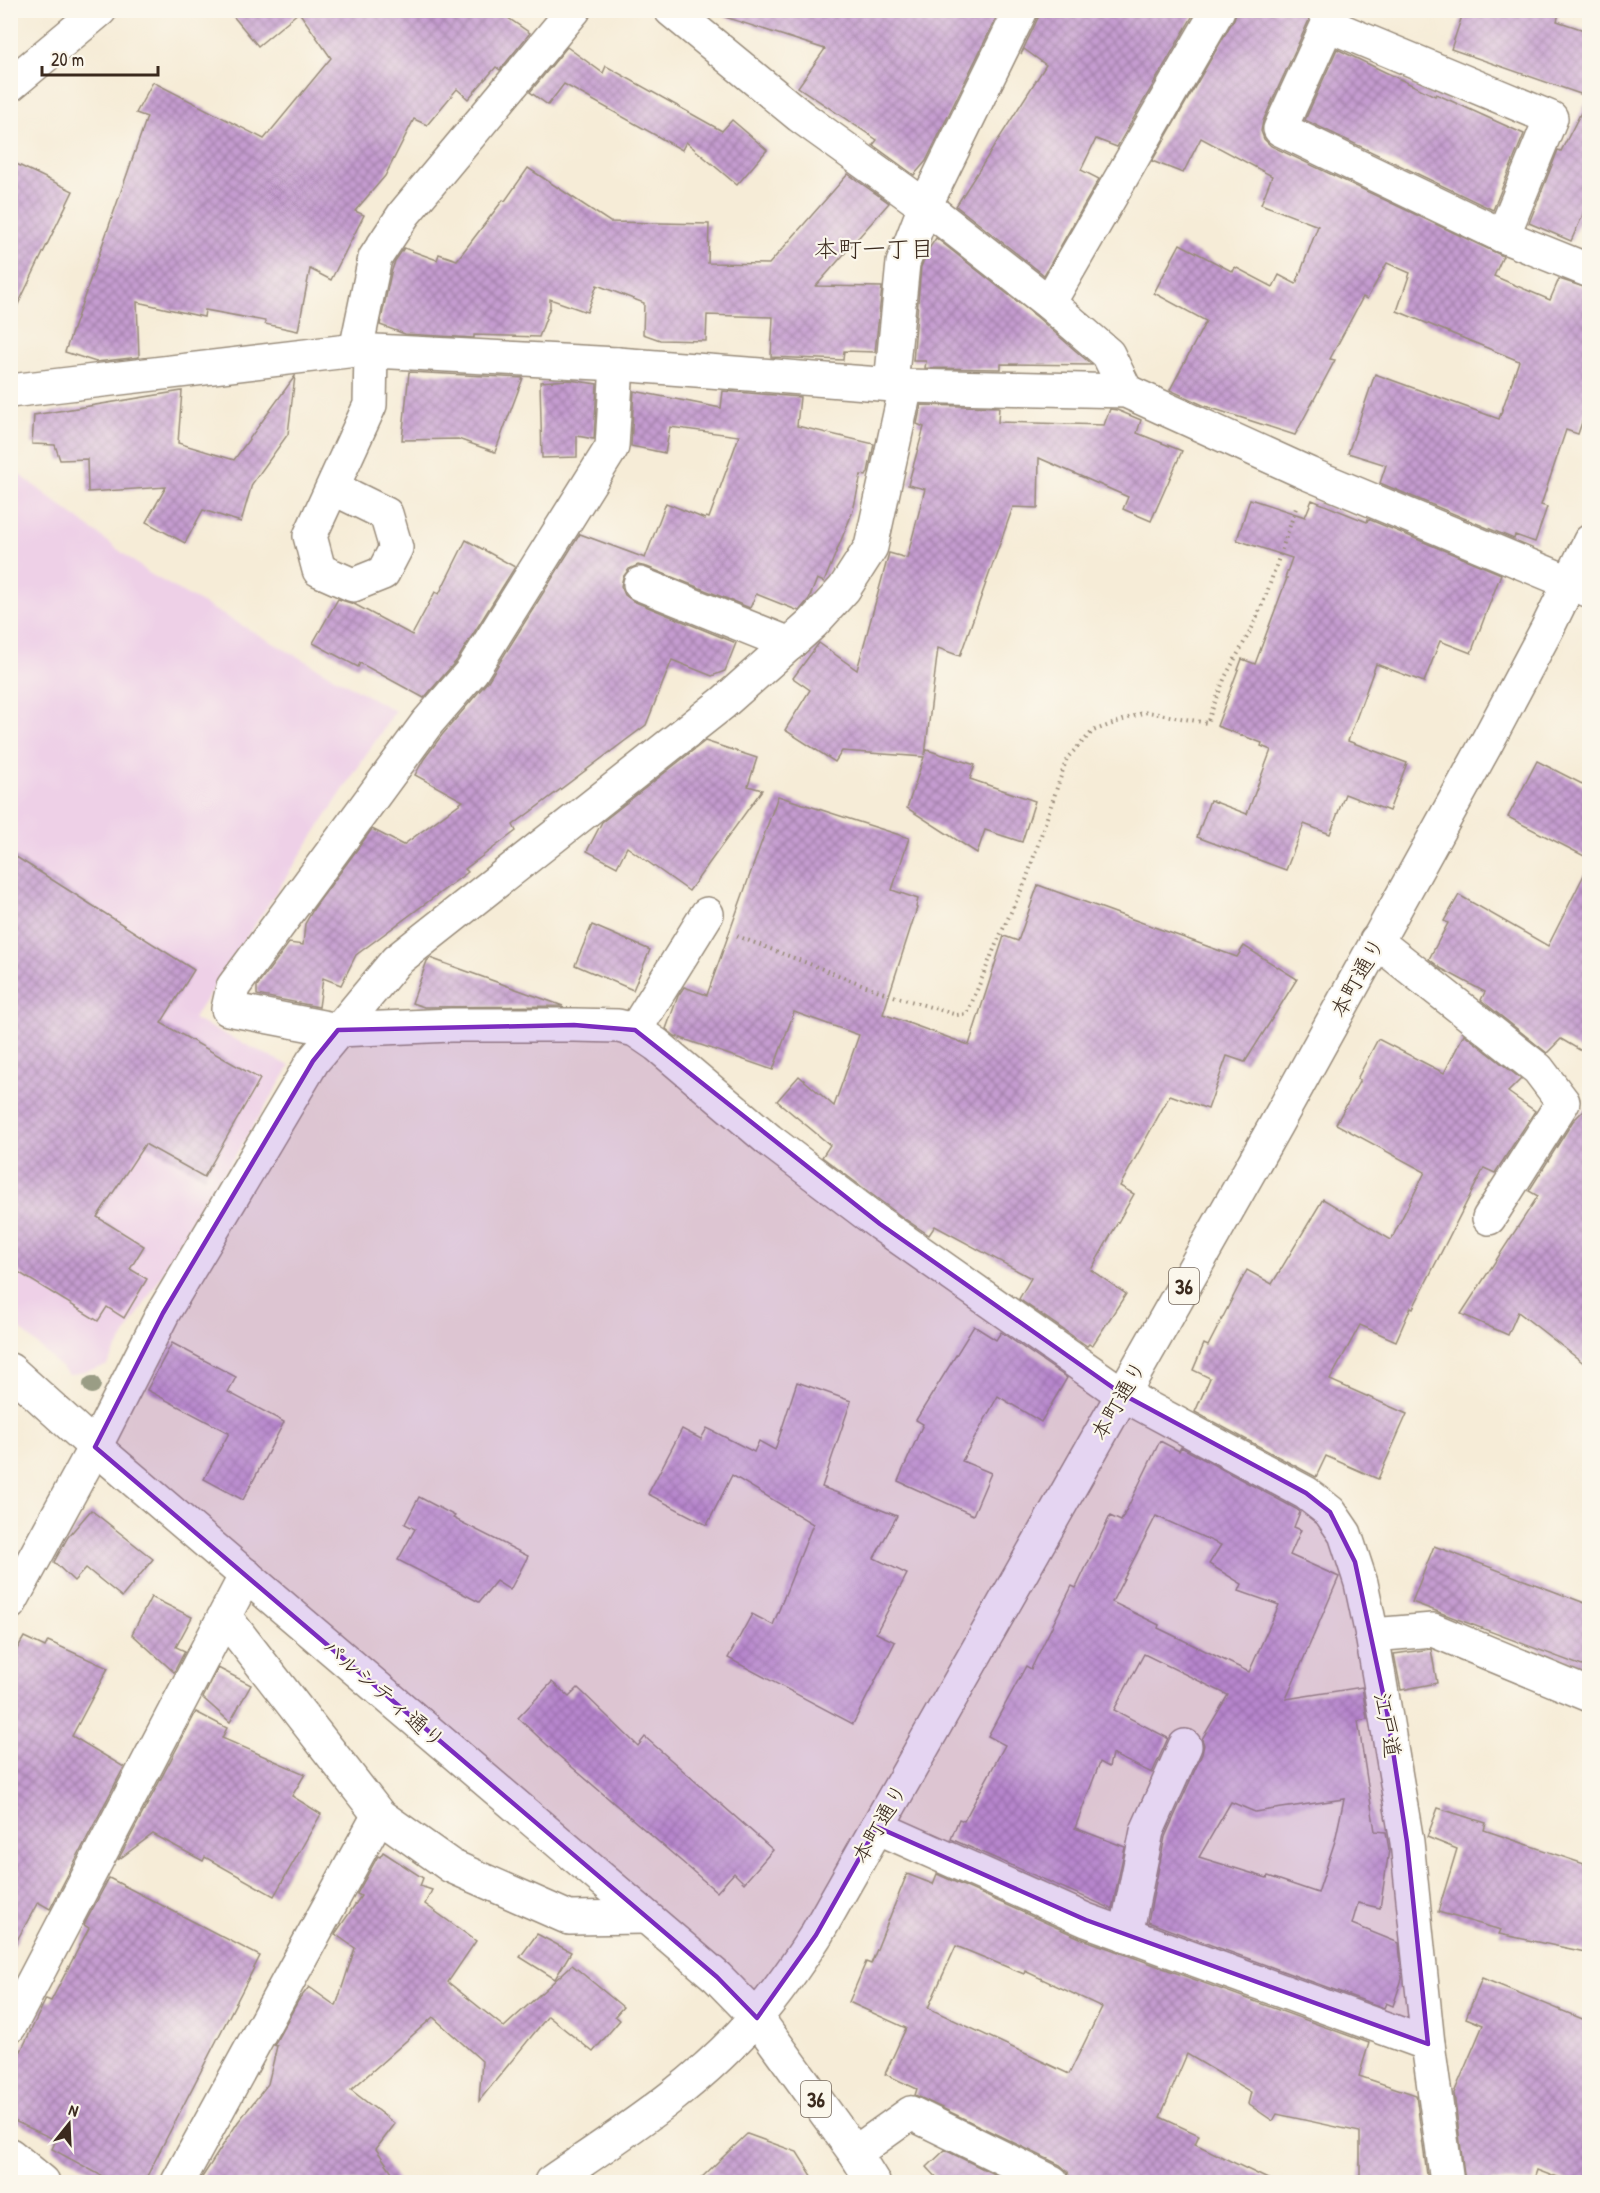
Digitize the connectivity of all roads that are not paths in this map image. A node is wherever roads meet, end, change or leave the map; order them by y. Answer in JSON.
{"nodes":[{"id":1,"x":100,"y":10,"type":"edge"},
{"id":2,"x":574,"y":10,"type":"edge"},
{"id":3,"x":671,"y":10,"type":"edge"},
{"id":4,"x":1021,"y":10,"type":"edge"},
{"id":5,"x":1218,"y":10,"type":"edge"},
{"id":6,"x":1326,"y":18,"type":"edge"},
{"id":7,"x":10,"y":85,"type":"edge"},
{"id":8,"x":925,"y":206,"type":"junction"},
{"id":9,"x":1503,"y":236,"type":"junction"},
{"id":10,"x":1590,"y":271,"type":"edge"},
{"id":11,"x":1049,"y":303,"type":"junction"},
{"id":12,"x":363,"y":350,"type":"junction"},
{"id":13,"x":617,"y":364,"type":"junction"},
{"id":14,"x":898,"y":385,"type":"junction"},
{"id":15,"x":10,"y":391,"type":"edge"},
{"id":16,"x":1126,"y":391,"type":"junction"},
{"id":17,"x":333,"y":489,"type":"dead end"},
{"id":18,"x":1590,"y":541,"type":"edge"},
{"id":19,"x":640,"y":584,"type":"dead end"},
{"id":20,"x":1579,"y":587,"type":"edge"},
{"id":21,"x":790,"y":644,"type":"junction"},
{"id":22,"x":704,"y":919,"type":"road end"},
{"id":23,"x":1376,"y":941,"type":"junction"},
{"id":24,"x":338,"y":1030,"type":"junction"},
{"id":25,"x":635,"y":1030,"type":"junction"},
{"id":26,"x":1490,"y":1218,"type":"dead end"},
{"id":27,"x":10,"y":1370,"type":"edge"},
{"id":28,"x":1122,"y":1394,"type":"junction"},
{"id":29,"x":95,"y":1447,"type":"junction"},
{"id":30,"x":246,"y":1575,"type":"junction"},
{"id":31,"x":10,"y":1603,"type":"edge"},
{"id":32,"x":225,"y":1617,"type":"junction"},
{"id":33,"x":1372,"y":1635,"type":"junction"},
{"id":34,"x":1590,"y":1695,"type":"edge"},
{"id":35,"x":1185,"y":1746,"type":"dead end"},
{"id":36,"x":379,"y":1815,"type":"junction"},
{"id":37,"x":877,"y":1827,"type":"junction"},
{"id":38,"x":645,"y":1917,"type":"junction"},
{"id":39,"x":1126,"y":1935,"type":"junction"},
{"id":40,"x":757,"y":2018,"type":"junction"},
{"id":41,"x":10,"y":2026,"type":"edge"},
{"id":42,"x":1428,"y":2044,"type":"junction"},
{"id":43,"x":855,"y":2153,"type":"junction"},
{"id":44,"x":10,"y":2155,"type":"edge"},
{"id":45,"x":43,"y":2182,"type":"edge"},
{"id":46,"x":178,"y":2182,"type":"edge"},
{"id":47,"x":551,"y":2182,"type":"edge"},
{"id":48,"x":873,"y":2182,"type":"edge"},
{"id":49,"x":1052,"y":2182,"type":"edge"},
{"id":50,"x":1448,"y":2182,"type":"edge"}],
"edges":[{"from":1,"to":7,"type":"street"},
{"from":2,"to":12,"type":"street"},
{"from":3,"to":8,"type":"street"},
{"from":4,"to":8,"type":"street"},
{"from":5,"to":11,"type":"street"},
{"from":6,"to":9,"type":"street"},
{"from":6,"to":9,"type":"street"},
{"from":8,"to":11,"type":"street"},
{"from":8,"to":14,"type":"street"},
{"from":9,"to":10,"type":"street"},
{"from":11,"to":16,"type":"street"},
{"from":12,"to":13,"type":"street"},
{"from":12,"to":15,"type":"street"},
{"from":12,"to":17,"type":"street"},
{"from":13,"to":14,"type":"street"},
{"from":13,"to":24,"type":"street"},
{"from":14,"to":16,"type":"street"},
{"from":14,"to":21,"type":"street"},
{"from":16,"to":20,"type":"street"},
{"from":18,"to":20,"type":"street","name":"本町通り","number":"36"},
{"from":19,"to":21,"type":"street"},
{"from":20,"to":23,"type":"street","name":"本町通り","number":"36"},
{"from":21,"to":24,"type":"street"},
{"from":22,"to":25,"type":"street"},
{"from":23,"to":26,"type":"street"},
{"from":23,"to":28,"type":"street","name":"本町通り","number":"36"},
{"from":24,"to":25,"type":"street"},
{"from":24,"to":29,"type":"street"},
{"from":25,"to":28,"type":"street","name":"江戸道"},
{"from":27,"to":29,"type":"street","name":"パルシティ通り"},
{"from":28,"to":33,"type":"street","name":"江戸道"},
{"from":28,"to":37,"type":"street","name":"本町通り","number":"36"},
{"from":29,"to":30,"type":"street","name":"パルシティ通り"},
{"from":29,"to":31,"type":"street"},
{"from":30,"to":32,"type":"street"},
{"from":30,"to":38,"type":"street","name":"パルシティ通り"},
{"from":32,"to":36,"type":"street"},
{"from":32,"to":41,"type":"street"},
{"from":33,"to":34,"type":"street"},
{"from":33,"to":42,"type":"street","name":"江戸道"},
{"from":35,"to":39,"type":"street"},
{"from":36,"to":38,"type":"street"},
{"from":36,"to":46,"type":"street"},
{"from":37,"to":39,"type":"street"},
{"from":37,"to":40,"type":"street","name":"本町通り","number":"36"},
{"from":38,"to":40,"type":"street","name":"パルシティ通り"},
{"from":39,"to":42,"type":"street"},
{"from":40,"to":43,"type":"street","number":"36"},
{"from":40,"to":47,"type":"street","name":"本町通り"},
{"from":42,"to":50,"type":"street","name":"江戸道"},
{"from":43,"to":48,"type":"street","number":"36"},
{"from":43,"to":49,"type":"street"},
{"from":44,"to":45,"type":"street"}]}
